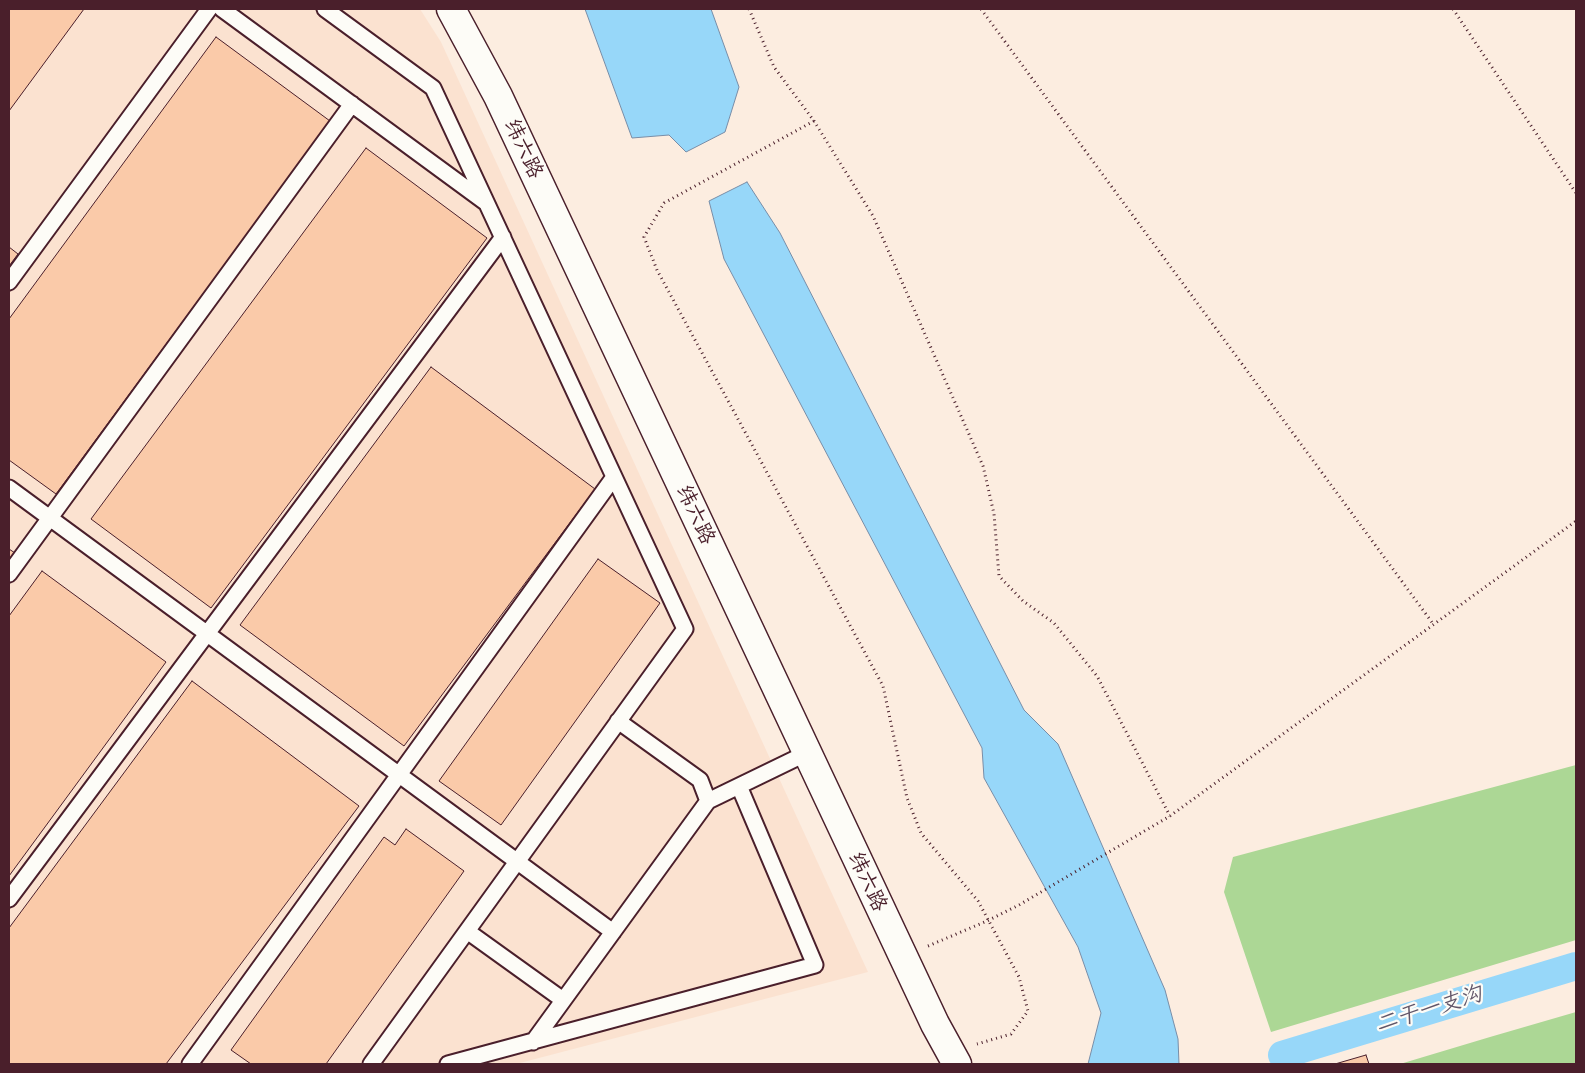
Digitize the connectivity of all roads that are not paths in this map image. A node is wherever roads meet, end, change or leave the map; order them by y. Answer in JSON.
{"nodes":[{"id":1,"x":209,"y":9,"type":"edge"},
{"id":2,"x":222,"y":9,"type":"edge"},
{"id":3,"x":326,"y":9,"type":"edge"},
{"id":4,"x":451,"y":9,"type":"edge"},
{"id":5,"x":352,"y":104,"type":"junction"},
{"id":6,"x":486,"y":202,"type":"junction"},
{"id":7,"x":503,"y":237,"type":"junction"},
{"id":8,"x":9,"y":282,"type":"edge"},
{"id":9,"x":614,"y":477,"type":"junction"},
{"id":10,"x":9,"y":488,"type":"edge"},
{"id":11,"x":50,"y":518,"type":"junction"},
{"id":12,"x":9,"y":574,"type":"edge"},
{"id":13,"x":207,"y":634,"type":"junction"},
{"id":14,"x":618,"y":721,"type":"junction"},
{"id":15,"x":807,"y":753,"type":"junction"},
{"id":16,"x":399,"y":776,"type":"junction"},
{"id":17,"x":739,"y":786,"type":"junction"},
{"id":18,"x":708,"y":801,"type":"junction"},
{"id":19,"x":516,"y":862,"type":"junction"},
{"id":20,"x":9,"y":899,"type":"edge"},
{"id":21,"x":467,"y":931,"type":"junction"},
{"id":22,"x":613,"y":932,"type":"junction"},
{"id":23,"x":563,"y":1000,"type":"junction"},
{"id":24,"x":532,"y":1042,"type":"junction"},
{"id":25,"x":946,"y":1045,"type":"edge"},
{"id":26,"x":190,"y":1064,"type":"edge"},
{"id":27,"x":371,"y":1064,"type":"edge"},
{"id":28,"x":448,"y":1064,"type":"edge"}],
"edges":[{"from":1,"to":8,"type":"lane"},
{"from":2,"to":5,"type":"lane"},
{"from":3,"to":6,"type":"lane"},
{"from":4,"to":15,"type":"street","name":"纬六路"},
{"from":5,"to":6,"type":"lane"},
{"from":5,"to":11,"type":"lane"},
{"from":6,"to":7,"type":"lane"},
{"from":7,"to":9,"type":"lane"},
{"from":7,"to":13,"type":"lane"},
{"from":9,"to":14,"type":"lane"},
{"from":9,"to":16,"type":"lane"},
{"from":10,"to":11,"type":"lane"},
{"from":11,"to":12,"type":"lane"},
{"from":11,"to":13,"type":"lane"},
{"from":13,"to":16,"type":"lane"},
{"from":13,"to":20,"type":"lane"},
{"from":14,"to":18,"type":"lane"},
{"from":14,"to":19,"type":"lane"},
{"from":15,"to":17,"type":"lane"},
{"from":15,"to":25,"type":"street","name":"纬六路"},
{"from":16,"to":19,"type":"lane"},
{"from":16,"to":26,"type":"lane"},
{"from":17,"to":18,"type":"lane"},
{"from":17,"to":24,"type":"lane"},
{"from":18,"to":22,"type":"lane"},
{"from":19,"to":21,"type":"lane"},
{"from":19,"to":22,"type":"lane"},
{"from":21,"to":23,"type":"lane"},
{"from":21,"to":27,"type":"lane"},
{"from":22,"to":23,"type":"lane"},
{"from":23,"to":24,"type":"lane"},
{"from":24,"to":28,"type":"lane"}]}
